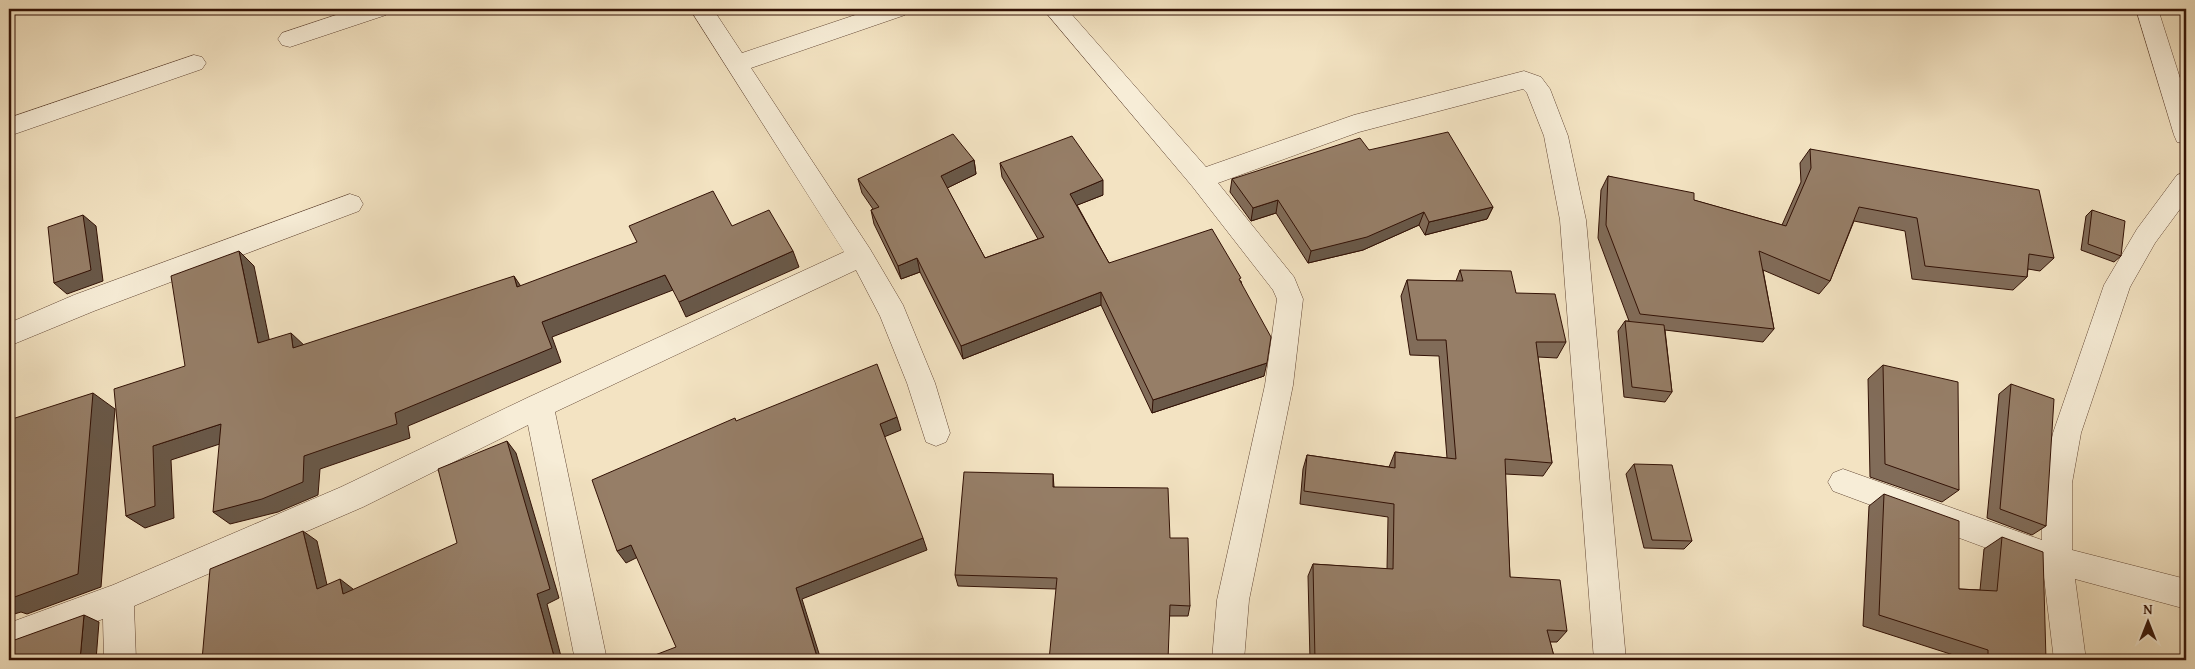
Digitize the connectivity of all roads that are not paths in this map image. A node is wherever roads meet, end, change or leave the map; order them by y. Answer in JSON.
{"nodes":[{"id":1,"x":378,"y":9,"type":"edge"},
{"id":2,"x":701,"y":9,"type":"edge"},
{"id":3,"x":897,"y":9,"type":"edge"},
{"id":4,"x":1054,"y":9,"type":"edge"},
{"id":5,"x":2147,"y":9,"type":"edge"},
{"id":6,"x":290,"y":39,"type":"dead end"},
{"id":7,"x":194,"y":63,"type":"dead end"},
{"id":8,"x":737,"y":64,"type":"junction"},
{"id":9,"x":9,"y":127,"type":"edge"},
{"id":10,"x":2186,"y":135,"type":"edge"},
{"id":11,"x":1201,"y":179,"type":"junction"},
{"id":12,"x":2186,"y":182,"type":"edge"},
{"id":13,"x":350,"y":204,"type":"dead end"},
{"id":14,"x":861,"y":256,"type":"junction"},
{"id":15,"x":9,"y":336,"type":"edge"},
{"id":16,"x":539,"y":406,"type":"junction"},
{"id":17,"x":936,"y":433,"type":"dead end"},
{"id":18,"x":1843,"y":482,"type":"dead end"},
{"id":19,"x":2057,"y":560,"type":"junction"},
{"id":20,"x":2186,"y":594,"type":"edge"},
{"id":21,"x":118,"y":598,"type":"junction"},
{"id":22,"x":9,"y":638,"type":"edge"},
{"id":23,"x":120,"y":660,"type":"edge"},
{"id":24,"x":591,"y":660,"type":"edge"},
{"id":25,"x":1228,"y":660,"type":"edge"},
{"id":26,"x":1610,"y":660,"type":"edge"},
{"id":27,"x":2070,"y":660,"type":"edge"}],
"edges":[{"from":1,"to":6,"type":"street"},
{"from":2,"to":8,"type":"street"},
{"from":3,"to":8,"type":"street"},
{"from":4,"to":11,"type":"street"},
{"from":5,"to":10,"type":"street"},
{"from":7,"to":9,"type":"street"},
{"from":8,"to":14,"type":"street"},
{"from":11,"to":25,"type":"street"},
{"from":11,"to":26,"type":"street"},
{"from":12,"to":19,"type":"street"},
{"from":13,"to":15,"type":"street"},
{"from":14,"to":16,"type":"street"},
{"from":14,"to":17,"type":"street"},
{"from":16,"to":21,"type":"street"},
{"from":16,"to":24,"type":"street"},
{"from":18,"to":19,"type":"street"},
{"from":19,"to":20,"type":"street"},
{"from":19,"to":27,"type":"street"},
{"from":21,"to":22,"type":"street"},
{"from":21,"to":23,"type":"street"}]}
